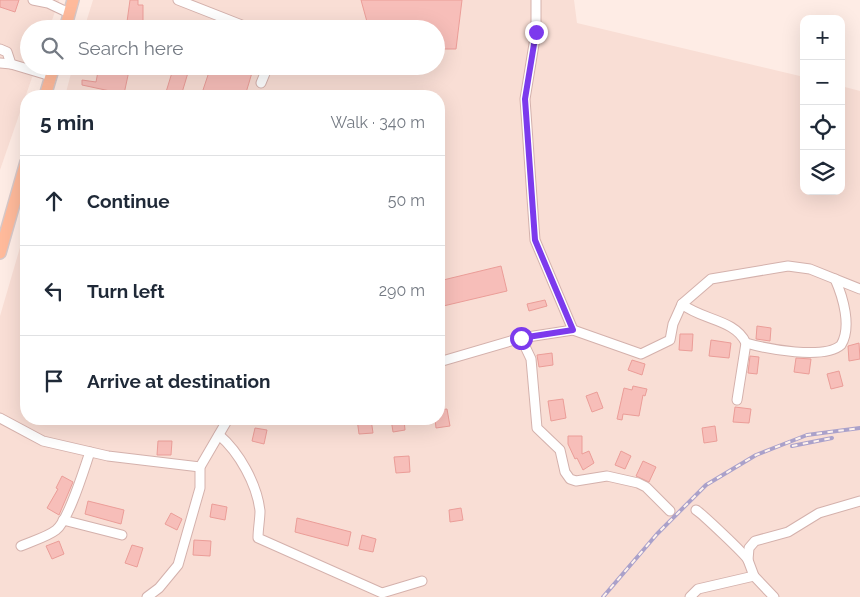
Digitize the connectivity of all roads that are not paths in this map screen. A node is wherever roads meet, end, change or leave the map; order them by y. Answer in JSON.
{"nodes":[{"id":1,"x":33,"y":0,"type":"edge"},
{"id":2,"x":73,"y":0,"type":"edge"},
{"id":3,"x":178,"y":0,"type":"edge"},
{"id":4,"x":536,"y":0,"type":"edge"},
{"id":5,"x":69,"y":13,"type":"junction"},
{"id":6,"x":67,"y":20,"type":"edge"},
{"id":7,"x":229,"y":20,"type":"edge"},
{"id":8,"x":0,"y":49,"type":"edge"},
{"id":9,"x":0,"y":63,"type":"edge"},
{"id":10,"x":11,"y":64,"type":"junction"},
{"id":11,"x":20,"y":66,"type":"edge"},
{"id":12,"x":52,"y":75,"type":"edge"},
{"id":13,"x":264,"y":75,"type":"edge"},
{"id":14,"x":261,"y":83,"type":"dead end"},
{"id":15,"x":47,"y":90,"type":"edge"},
{"id":16,"x":20,"y":183,"type":"edge"},
{"id":17,"x":0,"y":253,"type":"edge"},
{"id":18,"x":835,"y":279,"type":"junction"},
{"id":19,"x":860,"y":289,"type":"edge"},
{"id":20,"x":682,"y":304,"type":"junction"},
{"id":21,"x":573,"y":330,"type":"junction"},
{"id":22,"x":521,"y":338,"type":"junction"},
{"id":23,"x":746,"y":343,"type":"junction"},
{"id":24,"x":445,"y":360,"type":"edge"},
{"id":25,"x":737,"y":400,"type":"dead end"},
{"id":26,"x":0,"y":418,"type":"edge"},
{"id":27,"x":225,"y":425,"type":"edge"},
{"id":28,"x":219,"y":435,"type":"junction"},
{"id":29,"x":90,"y":452,"type":"junction"},
{"id":30,"x":200,"y":467,"type":"junction"},
{"id":31,"x":860,"y":501,"type":"edge"},
{"id":32,"x":696,"y":510,"type":"dead end"},
{"id":33,"x":670,"y":511,"type":"dead end"},
{"id":34,"x":63,"y":520,"type":"junction"},
{"id":35,"x":122,"y":536,"type":"dead end"},
{"id":36,"x":21,"y":546,"type":"dead end"},
{"id":37,"x":748,"y":560,"type":"junction"},
{"id":38,"x":754,"y":576,"type":"junction"},
{"id":39,"x":422,"y":581,"type":"dead end"},
{"id":40,"x":147,"y":597,"type":"edge"},
{"id":41,"x":690,"y":597,"type":"edge"},
{"id":42,"x":774,"y":597,"type":"edge"}],
"edges":[{"from":1,"to":5,"type":"street"},
{"from":2,"to":5,"type":"main road"},
{"from":3,"to":7,"type":"street"},
{"from":4,"to":21,"type":"street"},
{"from":5,"to":6,"type":"main road"},
{"from":8,"to":10,"type":"street"},
{"from":9,"to":10,"type":"street"},
{"from":10,"to":11,"type":"street"},
{"from":12,"to":15,"type":"main road"},
{"from":13,"to":14,"type":"street"},
{"from":16,"to":17,"type":"main road"},
{"from":18,"to":19,"type":"street"},
{"from":18,"to":20,"type":"street"},
{"from":18,"to":23,"type":"street"},
{"from":20,"to":21,"type":"street"},
{"from":20,"to":23,"type":"street"},
{"from":21,"to":22,"type":"street"},
{"from":22,"to":24,"type":"street"},
{"from":22,"to":33,"type":"street"},
{"from":23,"to":25,"type":"street"},
{"from":26,"to":29,"type":"street"},
{"from":27,"to":28,"type":"street"},
{"from":28,"to":30,"type":"street"},
{"from":28,"to":39,"type":"street"},
{"from":29,"to":30,"type":"street"},
{"from":29,"to":34,"type":"street"},
{"from":30,"to":40,"type":"street"},
{"from":31,"to":37,"type":"street"},
{"from":32,"to":37,"type":"street"},
{"from":34,"to":35,"type":"street"},
{"from":34,"to":36,"type":"street"},
{"from":37,"to":38,"type":"street"},
{"from":38,"to":41,"type":"street"},
{"from":38,"to":42,"type":"street"}]}
